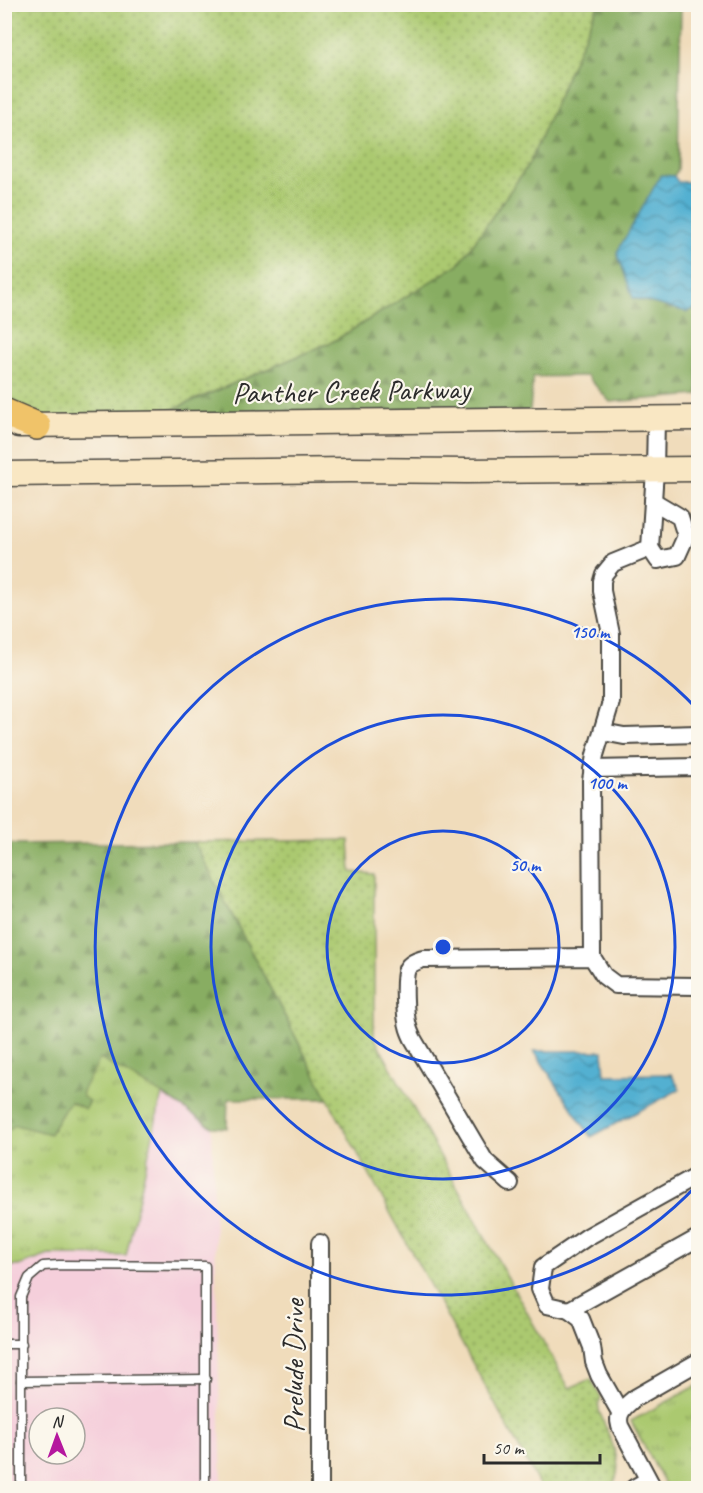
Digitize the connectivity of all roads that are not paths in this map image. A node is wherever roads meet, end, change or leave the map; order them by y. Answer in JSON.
{"nodes":[{"id":1,"x":4,"y":412,"type":"edge"},
{"id":2,"x":699,"y":418,"type":"edge"},
{"id":3,"x":656,"y":419,"type":"junction"},
{"id":4,"x":4,"y":425,"type":"edge"},
{"id":5,"x":37,"y":426,"type":"junction"},
{"id":6,"x":699,"y":469,"type":"edge"},
{"id":7,"x":655,"y":470,"type":"junction"},
{"id":8,"x":4,"y":474,"type":"edge"},
{"id":9,"x":653,"y":501,"type":"junction"},
{"id":10,"x":650,"y":548,"type":"junction"},
{"id":11,"x":603,"y":732,"type":"junction"},
{"id":12,"x":699,"y":734,"type":"edge"},
{"id":13,"x":699,"y":767,"type":"edge"},
{"id":14,"x":592,"y":769,"type":"junction"},
{"id":15,"x":592,"y":957,"type":"junction"},
{"id":16,"x":699,"y":987,"type":"edge"},
{"id":17,"x":699,"y":1175,"type":"edge"},
{"id":18,"x":510,"y":1183,"type":"dead end"},
{"id":19,"x":699,"y":1238,"type":"edge"},
{"id":20,"x":320,"y":1242,"type":"dead end"},
{"id":21,"x":569,"y":1310,"type":"junction"},
{"id":22,"x":4,"y":1344,"type":"edge"},
{"id":23,"x":22,"y":1344,"type":"junction"},
{"id":24,"x":699,"y":1362,"type":"edge"},
{"id":25,"x":206,"y":1379,"type":"junction"},
{"id":26,"x":21,"y":1381,"type":"junction"},
{"id":27,"x":620,"y":1412,"type":"junction"},
{"id":28,"x":645,"y":1486,"type":"edge"},
{"id":29,"x":21,"y":1488,"type":"edge"},
{"id":30,"x":205,"y":1488,"type":"edge"},
{"id":31,"x":320,"y":1488,"type":"edge"}],
"edges":[{"from":1,"to":5,"type":"main road"},
{"from":2,"to":3,"type":"main road","name":"Panther Creek Parkway"},
{"from":3,"to":5,"type":"main road","name":"Panther Creek Parkway"},
{"from":3,"to":7,"type":"street"},
{"from":4,"to":5,"type":"main road","name":"Panther Creek Parkway"},
{"from":6,"to":7,"type":"main road"},
{"from":7,"to":8,"type":"main road"},
{"from":7,"to":9,"type":"street"},
{"from":9,"to":10,"type":"street"},
{"from":9,"to":10,"type":"street"},
{"from":10,"to":11,"type":"street"},
{"from":11,"to":12,"type":"street"},
{"from":11,"to":14,"type":"street"},
{"from":13,"to":14,"type":"street"},
{"from":14,"to":15,"type":"street"},
{"from":15,"to":16,"type":"street"},
{"from":15,"to":18,"type":"street"},
{"from":17,"to":21,"type":"street"},
{"from":19,"to":21,"type":"street"},
{"from":20,"to":31,"type":"street","name":"Prelude Drive"},
{"from":21,"to":27,"type":"street"},
{"from":22,"to":23,"type":"lane"},
{"from":23,"to":25,"type":"lane"},
{"from":23,"to":26,"type":"lane"},
{"from":24,"to":27,"type":"street"},
{"from":25,"to":26,"type":"lane"},
{"from":25,"to":30,"type":"lane"},
{"from":26,"to":29,"type":"lane"},
{"from":27,"to":28,"type":"street"}]}
